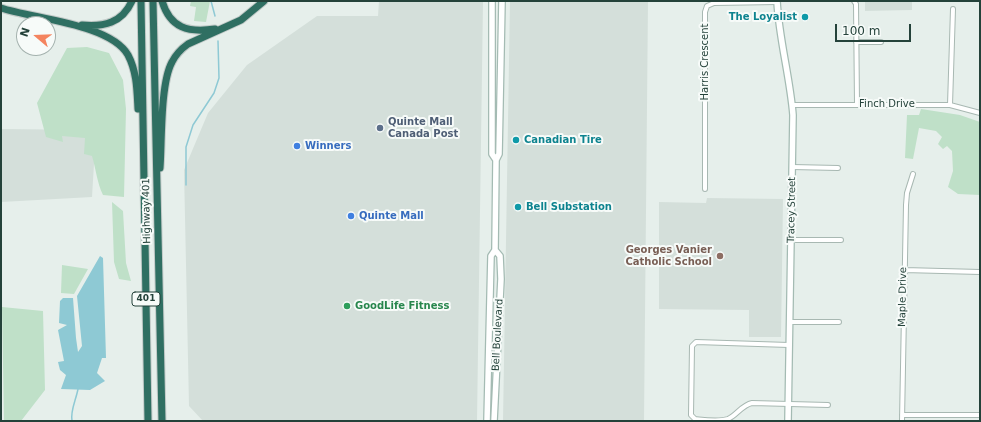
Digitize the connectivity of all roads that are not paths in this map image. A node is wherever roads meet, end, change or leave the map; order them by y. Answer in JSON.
{"nodes":[{"id":1,"x":132,"y":1,"type":"edge"},
{"id":2,"x":142,"y":1,"type":"edge"},
{"id":3,"x":153,"y":1,"type":"edge"},
{"id":4,"x":162,"y":1,"type":"edge"},
{"id":5,"x":264,"y":1,"type":"edge"},
{"id":6,"x":492,"y":1,"type":"edge"},
{"id":7,"x":502,"y":1,"type":"edge"},
{"id":8,"x":854,"y":1,"type":"edge"},
{"id":9,"x":777,"y":2,"type":"edge"},
{"id":10,"x":1,"y":8,"type":"edge"},
{"id":11,"x":953,"y":9,"type":"dead end"},
{"id":12,"x":35,"y":16,"type":"edge"},
{"id":13,"x":56,"y":21,"type":"joint"},
{"id":14,"x":221,"y":28,"type":"junction"},
{"id":15,"x":856,"y":42,"type":"junction"},
{"id":16,"x":880,"y":42,"type":"dead end"},
{"id":17,"x":857,"y":104,"type":"junction"},
{"id":18,"x":792,"y":105,"type":"junction"},
{"id":19,"x":950,"y":105,"type":"junction"},
{"id":20,"x":980,"y":113,"type":"edge"},
{"id":21,"x":496,"y":160,"type":"junction"},
{"id":22,"x":792,"y":167,"type":"junction"},
{"id":23,"x":838,"y":168,"type":"dead end"},
{"id":24,"x":913,"y":174,"type":"dead end"},
{"id":25,"x":143,"y":177,"type":"junction"},
{"id":26,"x":705,"y":189,"type":"dead end"},
{"id":27,"x":156,"y":219,"type":"junction"},
{"id":28,"x":791,"y":240,"type":"junction"},
{"id":29,"x":841,"y":240,"type":"dead end"},
{"id":30,"x":495,"y":250,"type":"junction"},
{"id":31,"x":904,"y":270,"type":"junction"},
{"id":32,"x":980,"y":272,"type":"edge"},
{"id":33,"x":789,"y":322,"type":"junction"},
{"id":34,"x":839,"y":322,"type":"dead end"},
{"id":35,"x":789,"y":345,"type":"junction"},
{"id":36,"x":788,"y":403,"type":"junction"},
{"id":37,"x":828,"y":405,"type":"dead end"},
{"id":38,"x":902,"y":415,"type":"junction"},
{"id":39,"x":980,"y":415,"type":"edge"},
{"id":40,"x":148,"y":421,"type":"edge"},
{"id":41,"x":162,"y":421,"type":"edge"},
{"id":42,"x":487,"y":421,"type":"edge"},
{"id":43,"x":494,"y":421,"type":"edge"},
{"id":44,"x":788,"y":421,"type":"edge"},
{"id":45,"x":902,"y":421,"type":"edge"}],
"edges":[{"from":1,"to":13,"type":"highway"},
{"from":2,"to":25,"type":"highway","name":"Highway 401","number":"401"},
{"from":3,"to":27,"type":"highway","name":"Highway 401","number":"401"},
{"from":4,"to":14,"type":"highway"},
{"from":5,"to":14,"type":"highway"},
{"from":6,"to":21,"type":"main road","name":"Bell Boulevard"},
{"from":7,"to":21,"type":"main road","name":"Bell Boulevard"},
{"from":8,"to":15,"type":"street"},
{"from":9,"to":18,"type":"main road","name":"Tracey Street"},
{"from":9,"to":26,"type":"street","name":"Harris Crescent"},
{"from":10,"to":12,"type":"highway"},
{"from":11,"to":19,"type":"street"},
{"from":13,"to":25,"type":"highway"},
{"from":14,"to":27,"type":"highway"},
{"from":15,"to":16,"type":"street"},
{"from":15,"to":17,"type":"street"},
{"from":17,"to":18,"type":"street","name":"Finch Drive"},
{"from":17,"to":19,"type":"street","name":"Finch Drive"},
{"from":18,"to":22,"type":"main road","name":"Tracey Street"},
{"from":19,"to":20,"type":"street","name":"Finch Drive"},
{"from":21,"to":30,"type":"main road","name":"Bell Boulevard"},
{"from":22,"to":23,"type":"street"},
{"from":22,"to":28,"type":"main road","name":"Tracey Street"},
{"from":24,"to":31,"type":"street","name":"Maple Drive"},
{"from":25,"to":40,"type":"highway","name":"Highway 401","number":"401"},
{"from":27,"to":41,"type":"highway","name":"Highway 401","number":"401"},
{"from":28,"to":29,"type":"street"},
{"from":28,"to":33,"type":"main road","name":"Tracey Street"},
{"from":30,"to":42,"type":"main road","name":"Bell Boulevard"},
{"from":30,"to":43,"type":"main road","name":"Bell Boulevard"},
{"from":31,"to":32,"type":"street"},
{"from":31,"to":38,"type":"street","name":"Maple Drive"},
{"from":33,"to":34,"type":"street"},
{"from":33,"to":35,"type":"main road","name":"Tracey Street"},
{"from":35,"to":36,"type":"main road","name":"Tracey Street"},
{"from":35,"to":36,"type":"street"},
{"from":36,"to":37,"type":"street"},
{"from":36,"to":44,"type":"main road","name":"Tracey Street"},
{"from":38,"to":39,"type":"street"},
{"from":38,"to":45,"type":"street","name":"Maple Drive"}]}
